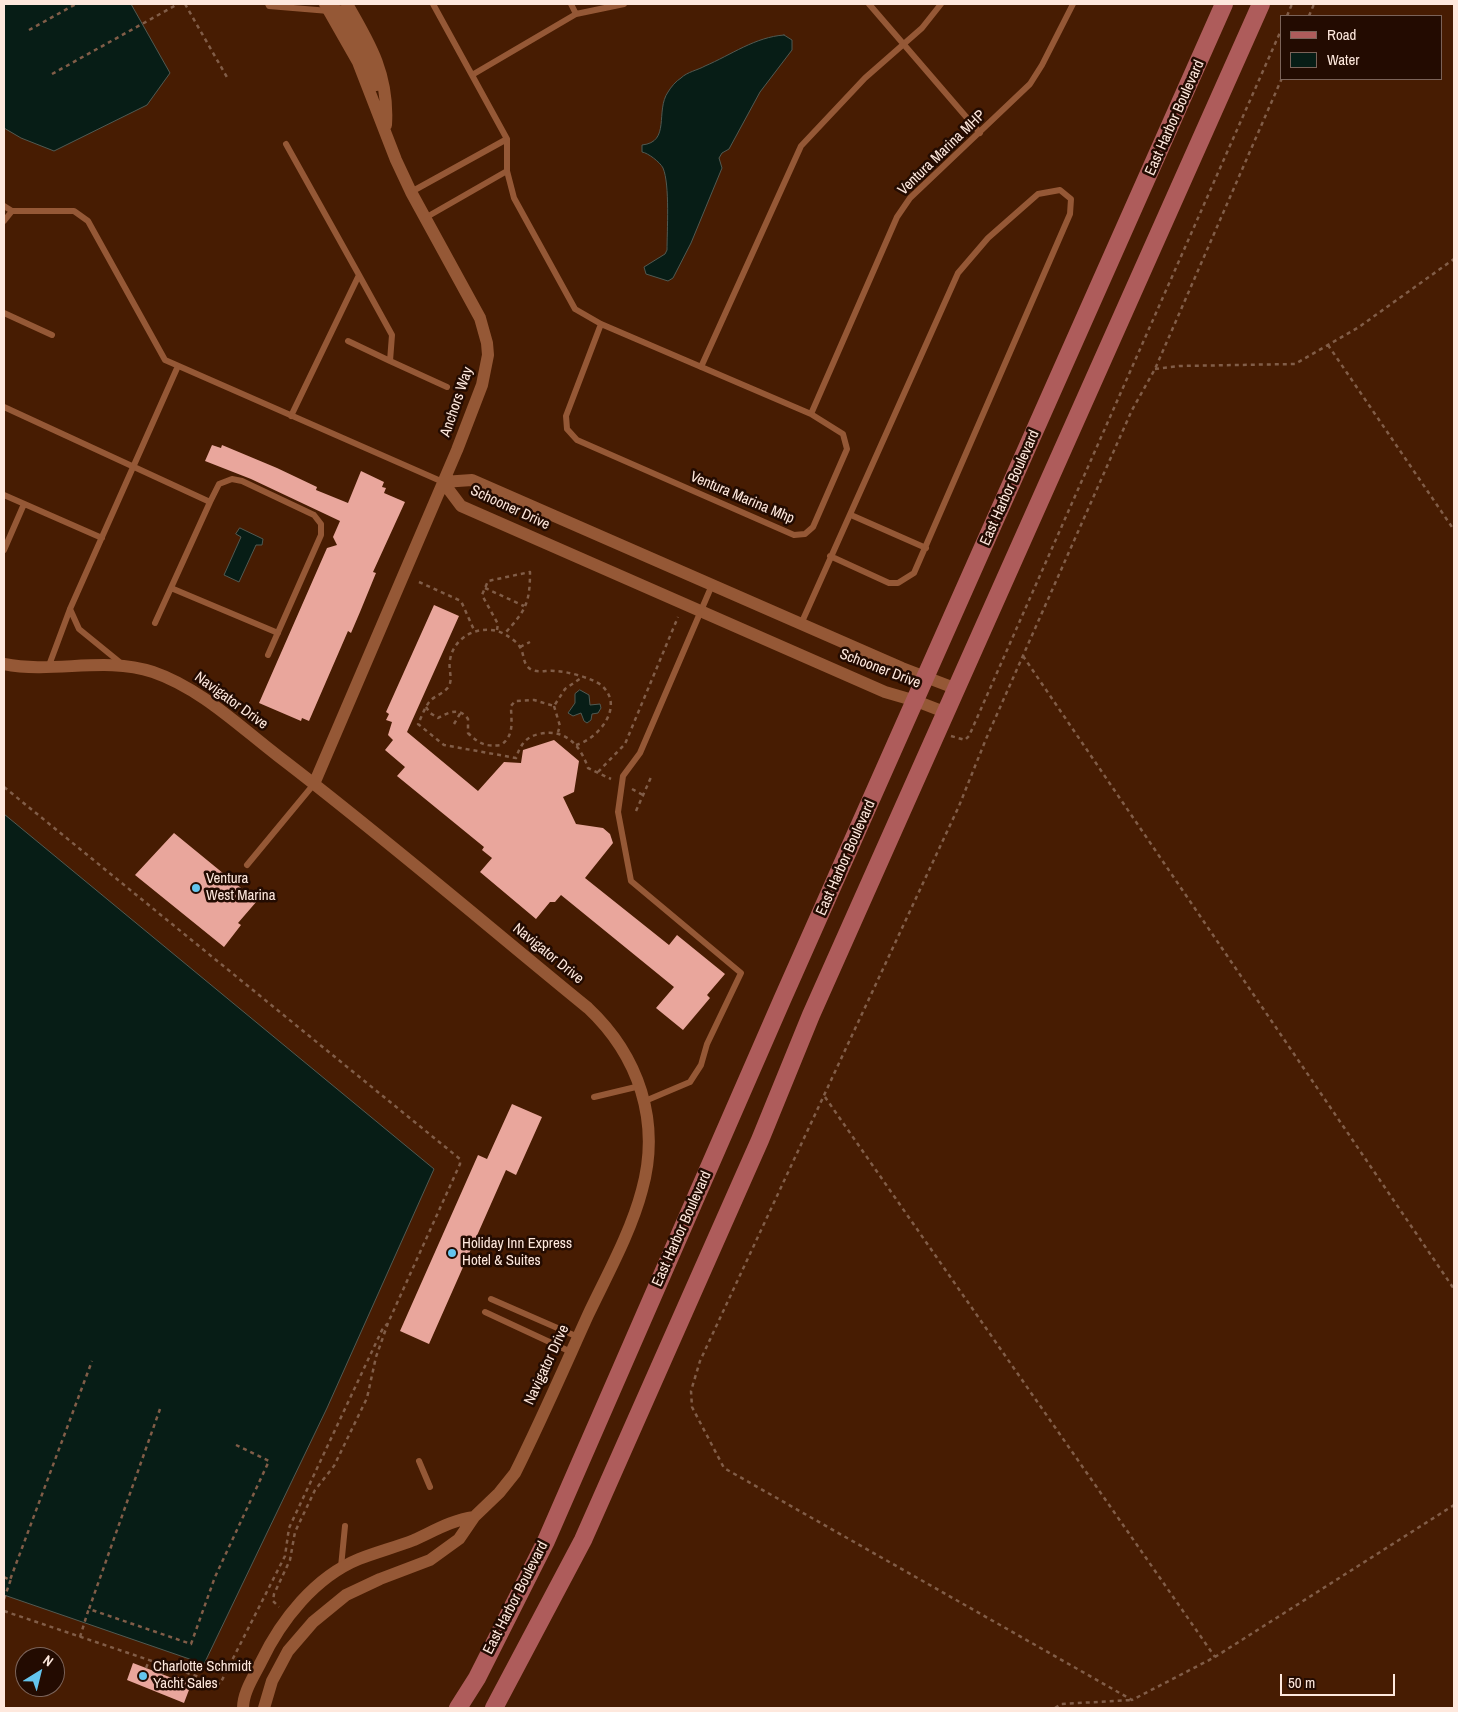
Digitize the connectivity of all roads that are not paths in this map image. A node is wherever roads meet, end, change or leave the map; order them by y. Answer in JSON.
{"nodes":[{"id":1,"x":268,"y":4,"type":"edge"},
{"id":2,"x":347,"y":4,"type":"edge"},
{"id":3,"x":433,"y":4,"type":"edge"},
{"id":4,"x":571,"y":4,"type":"edge"},
{"id":5,"x":624,"y":4,"type":"edge"},
{"id":6,"x":869,"y":4,"type":"edge"},
{"id":7,"x":941,"y":4,"type":"edge"},
{"id":8,"x":1073,"y":4,"type":"edge"},
{"id":9,"x":1224,"y":4,"type":"edge"},
{"id":10,"x":1261,"y":4,"type":"edge"},
{"id":11,"x":327,"y":7,"type":"edge"},
{"id":12,"x":576,"y":14,"type":"junction"},
{"id":13,"x":903,"y":45,"type":"junction"},
{"id":14,"x":472,"y":75,"type":"junction"},
{"id":15,"x":387,"y":104,"type":"junction"},
{"id":16,"x":386,"y":130,"type":"junction"},
{"id":17,"x":980,"y":133,"type":"junction"},
{"id":18,"x":507,"y":139,"type":"junction"},
{"id":19,"x":286,"y":144,"type":"dead end"},
{"id":20,"x":507,"y":171,"type":"junction"},
{"id":21,"x":411,"y":192,"type":"junction"},
{"id":22,"x":4,"y":206,"type":"edge"},
{"id":23,"x":12,"y":212,"type":"junction"},
{"id":24,"x":424,"y":218,"type":"junction"},
{"id":25,"x":4,"y":221,"type":"edge"},
{"id":26,"x":359,"y":275,"type":"junction"},
{"id":27,"x":4,"y":313,"type":"edge"},
{"id":28,"x":601,"y":324,"type":"junction"},
{"id":29,"x":52,"y":335,"type":"dead end"},
{"id":30,"x":348,"y":341,"type":"dead end"},
{"id":31,"x":390,"y":361,"type":"junction"},
{"id":32,"x":178,"y":366,"type":"junction"},
{"id":33,"x":701,"y":367,"type":"junction"},
{"id":34,"x":447,"y":387,"type":"dead end"},
{"id":35,"x":4,"y":407,"type":"edge"},
{"id":36,"x":811,"y":414,"type":"junction"},
{"id":37,"x":291,"y":416,"type":"junction"},
{"id":38,"x":134,"y":466,"type":"junction"},
{"id":39,"x":443,"y":482,"type":"junction"},
{"id":40,"x":4,"y":496,"type":"edge"},
{"id":41,"x":210,"y":502,"type":"junction"},
{"id":42,"x":24,"y":504,"type":"junction"},
{"id":43,"x":851,"y":515,"type":"junction"},
{"id":44,"x":102,"y":538,"type":"junction"},
{"id":45,"x":926,"y":548,"type":"junction"},
{"id":46,"x":4,"y":550,"type":"edge"},
{"id":47,"x":830,"y":556,"type":"junction"},
{"id":48,"x":712,"y":585,"type":"junction"},
{"id":49,"x":171,"y":588,"type":"junction"},
{"id":50,"x":70,"y":609,"type":"junction"},
{"id":51,"x":701,"y":611,"type":"junction"},
{"id":52,"x":156,"y":623,"type":"dead end"},
{"id":53,"x":800,"y":624,"type":"junction"},
{"id":54,"x":278,"y":633,"type":"junction"},
{"id":55,"x":268,"y":655,"type":"dead end"},
{"id":56,"x":4,"y":664,"type":"edge"},
{"id":57,"x":123,"y":664,"type":"junction"},
{"id":58,"x":48,"y":668,"type":"junction"},
{"id":59,"x":927,"y":676,"type":"junction"},
{"id":60,"x":957,"y":689,"type":"junction"},
{"id":61,"x":916,"y":701,"type":"junction"},
{"id":62,"x":947,"y":714,"type":"junction"},
{"id":63,"x":314,"y":784,"type":"junction"},
{"id":64,"x":247,"y":866,"type":"dead end"},
{"id":65,"x":640,"y":1086,"type":"junction"},
{"id":66,"x":594,"y":1097,"type":"dead end"},
{"id":67,"x":645,"y":1101,"type":"junction"},
{"id":68,"x":491,"y":1299,"type":"dead end"},
{"id":69,"x":485,"y":1312,"type":"dead end"},
{"id":70,"x":578,"y":1337,"type":"junction"},
{"id":71,"x":571,"y":1352,"type":"junction"},
{"id":72,"x":419,"y":1461,"type":"dead end"},
{"id":73,"x":430,"y":1487,"type":"dead end"},
{"id":74,"x":474,"y":1517,"type":"junction"},
{"id":75,"x":345,"y":1526,"type":"dead end"},
{"id":76,"x":341,"y":1569,"type":"junction"},
{"id":77,"x":243,"y":1708,"type":"edge"},
{"id":78,"x":264,"y":1708,"type":"edge"},
{"id":79,"x":458,"y":1708,"type":"edge"},
{"id":80,"x":494,"y":1708,"type":"edge"}],
"edges":[{"from":1,"to":11,"type":"lane"},
{"from":2,"to":15,"type":"street","name":"Anchors Way"},
{"from":3,"to":14,"type":"lane","name":"Ventura Marina Mhp"},
{"from":4,"to":12,"type":"lane"},
{"from":5,"to":12,"type":"lane"},
{"from":6,"to":13,"type":"lane","name":"Ventura Marina Mhp"},
{"from":7,"to":13,"type":"lane"},
{"from":8,"to":17,"type":"lane","name":"Ventura Marina MHP"},
{"from":9,"to":59,"type":"main road","name":"East Harbor Boulevard"},
{"from":10,"to":60,"type":"main road"},
{"from":11,"to":15,"type":"street"},
{"from":11,"to":16,"type":"street"},
{"from":12,"to":14,"type":"lane"},
{"from":13,"to":17,"type":"lane","name":"Ventura Marina Mhp"},
{"from":13,"to":33,"type":"lane"},
{"from":14,"to":18,"type":"lane","name":"Ventura Marina Mhp"},
{"from":15,"to":16,"type":"street","name":"Anchors Way"},
{"from":16,"to":21,"type":"street","name":"Anchors Way"},
{"from":17,"to":36,"type":"lane","name":"Ventura Marina MHP"},
{"from":18,"to":20,"type":"lane","name":"Ventura Marina Mhp"},
{"from":18,"to":21,"type":"lane"},
{"from":19,"to":26,"type":"lane"},
{"from":20,"to":24,"type":"lane"},
{"from":20,"to":28,"type":"lane","name":"Ventura Marina Mhp"},
{"from":21,"to":24,"type":"street","name":"Anchors Way"},
{"from":22,"to":23,"type":"lane"},
{"from":23,"to":25,"type":"lane"},
{"from":23,"to":32,"type":"lane"},
{"from":24,"to":39,"type":"street","name":"Anchors Way"},
{"from":26,"to":31,"type":"lane"},
{"from":26,"to":37,"type":"lane"},
{"from":27,"to":29,"type":"lane"},
{"from":28,"to":33,"type":"lane","name":"Ventura Marina Mhp"},
{"from":28,"to":36,"type":"lane","name":"Ventura Marina Mhp"},
{"from":30,"to":31,"type":"lane"},
{"from":31,"to":34,"type":"lane"},
{"from":32,"to":37,"type":"lane"},
{"from":32,"to":38,"type":"lane"},
{"from":33,"to":36,"type":"lane","name":"Ventura Marina Mhp"},
{"from":35,"to":38,"type":"lane"},
{"from":37,"to":39,"type":"lane"},
{"from":38,"to":41,"type":"lane"},
{"from":38,"to":44,"type":"lane"},
{"from":39,"to":48,"type":"street","name":"Schooner Drive"},
{"from":39,"to":51,"type":"street","name":"Schooner Drive"},
{"from":39,"to":63,"type":"street","name":"Anchors Way"},
{"from":40,"to":42,"type":"lane"},
{"from":41,"to":49,"type":"lane"},
{"from":41,"to":54,"type":"lane"},
{"from":42,"to":44,"type":"lane"},
{"from":42,"to":46,"type":"lane"},
{"from":43,"to":45,"type":"lane"},
{"from":43,"to":45,"type":"lane"},
{"from":43,"to":47,"type":"lane"},
{"from":44,"to":50,"type":"lane"},
{"from":45,"to":47,"type":"lane"},
{"from":47,"to":53,"type":"lane"},
{"from":48,"to":51,"type":"lane"},
{"from":48,"to":53,"type":"street","name":"Schooner Drive"},
{"from":49,"to":52,"type":"lane"},
{"from":49,"to":54,"type":"lane"},
{"from":50,"to":57,"type":"lane"},
{"from":50,"to":58,"type":"lane"},
{"from":51,"to":61,"type":"street","name":"Schooner Drive"},
{"from":51,"to":67,"type":"lane"},
{"from":53,"to":59,"type":"street","name":"Schooner Drive"},
{"from":54,"to":55,"type":"lane"},
{"from":56,"to":58,"type":"street","name":"Navigator Drive"},
{"from":57,"to":58,"type":"street","name":"Navigator Drive"},
{"from":57,"to":63,"type":"street","name":"Navigator Drive"},
{"from":59,"to":60,"type":"street","name":"Schooner Drive"},
{"from":59,"to":61,"type":"main road","name":"East Harbor Boulevard"},
{"from":60,"to":62,"type":"main road"},
{"from":61,"to":62,"type":"street","name":"Schooner Drive"},
{"from":61,"to":79,"type":"main road","name":"East Harbor Boulevard"},
{"from":62,"to":80,"type":"main road"},
{"from":63,"to":64,"type":"lane"},
{"from":63,"to":65,"type":"street","name":"Navigator Drive"},
{"from":65,"to":66,"type":"lane"},
{"from":65,"to":67,"type":"street","name":"Navigator Drive"},
{"from":67,"to":70,"type":"street","name":"Navigator Drive"},
{"from":68,"to":70,"type":"lane"},
{"from":69,"to":71,"type":"lane"},
{"from":70,"to":71,"type":"street","name":"Navigator Drive"},
{"from":71,"to":74,"type":"street","name":"Navigator Drive"},
{"from":72,"to":73,"type":"lane"},
{"from":74,"to":76,"type":"street","name":"Navigator Drive"},
{"from":74,"to":78,"type":"street","name":"Navigator Drive"},
{"from":75,"to":76,"type":"lane"},
{"from":76,"to":77,"type":"street","name":"Navigator Drive"}]}
